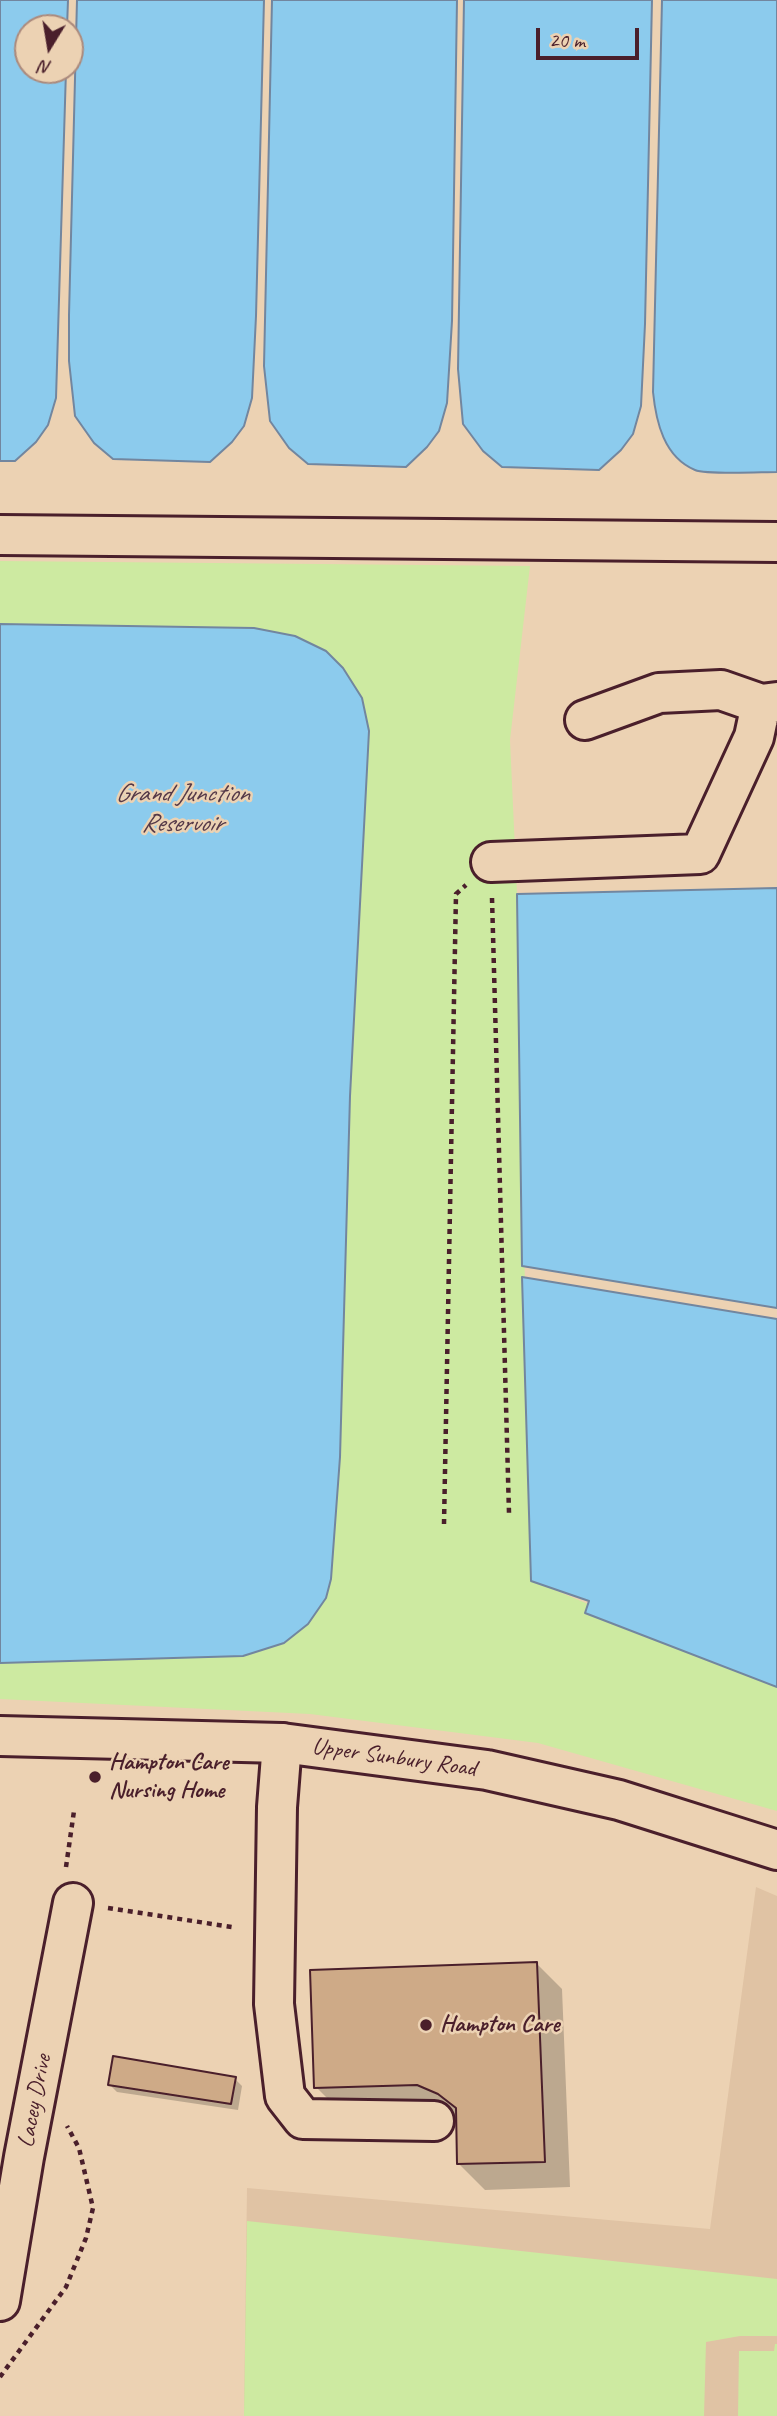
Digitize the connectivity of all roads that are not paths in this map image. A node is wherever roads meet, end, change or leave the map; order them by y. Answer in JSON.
{"nodes":[{"id":1,"x":0,"y":535,"type":"edge"},
{"id":2,"x":777,"y":542,"type":"edge"},
{"id":3,"x":769,"y":703,"type":"edge"},
{"id":4,"x":585,"y":720,"type":"dead end"},
{"id":5,"x":491,"y":862,"type":"road end"},
{"id":6,"x":0,"y":1736,"type":"edge"},
{"id":7,"x":282,"y":1743,"type":"junction"},
{"id":8,"x":777,"y":1850,"type":"edge"},
{"id":9,"x":73,"y":1903,"type":"road end"},
{"id":10,"x":433,"y":2121,"type":"dead end"},
{"id":11,"x":12,"y":2155,"type":"edge"},
{"id":12,"x":0,"y":2301,"type":"edge"}],
"edges":[{"from":1,"to":2,"type":"main road"},
{"from":3,"to":4,"type":"main road"},
{"from":3,"to":5,"type":"main road"},
{"from":6,"to":7,"type":"main road","name":"Upper Sunbury Road"},
{"from":7,"to":8,"type":"main road","name":"Upper Sunbury Road"},
{"from":7,"to":10,"type":"main road"},
{"from":9,"to":11,"type":"main road","name":"Lacey Drive"},
{"from":11,"to":12,"type":"main road","name":"Lacey Drive"}]}
